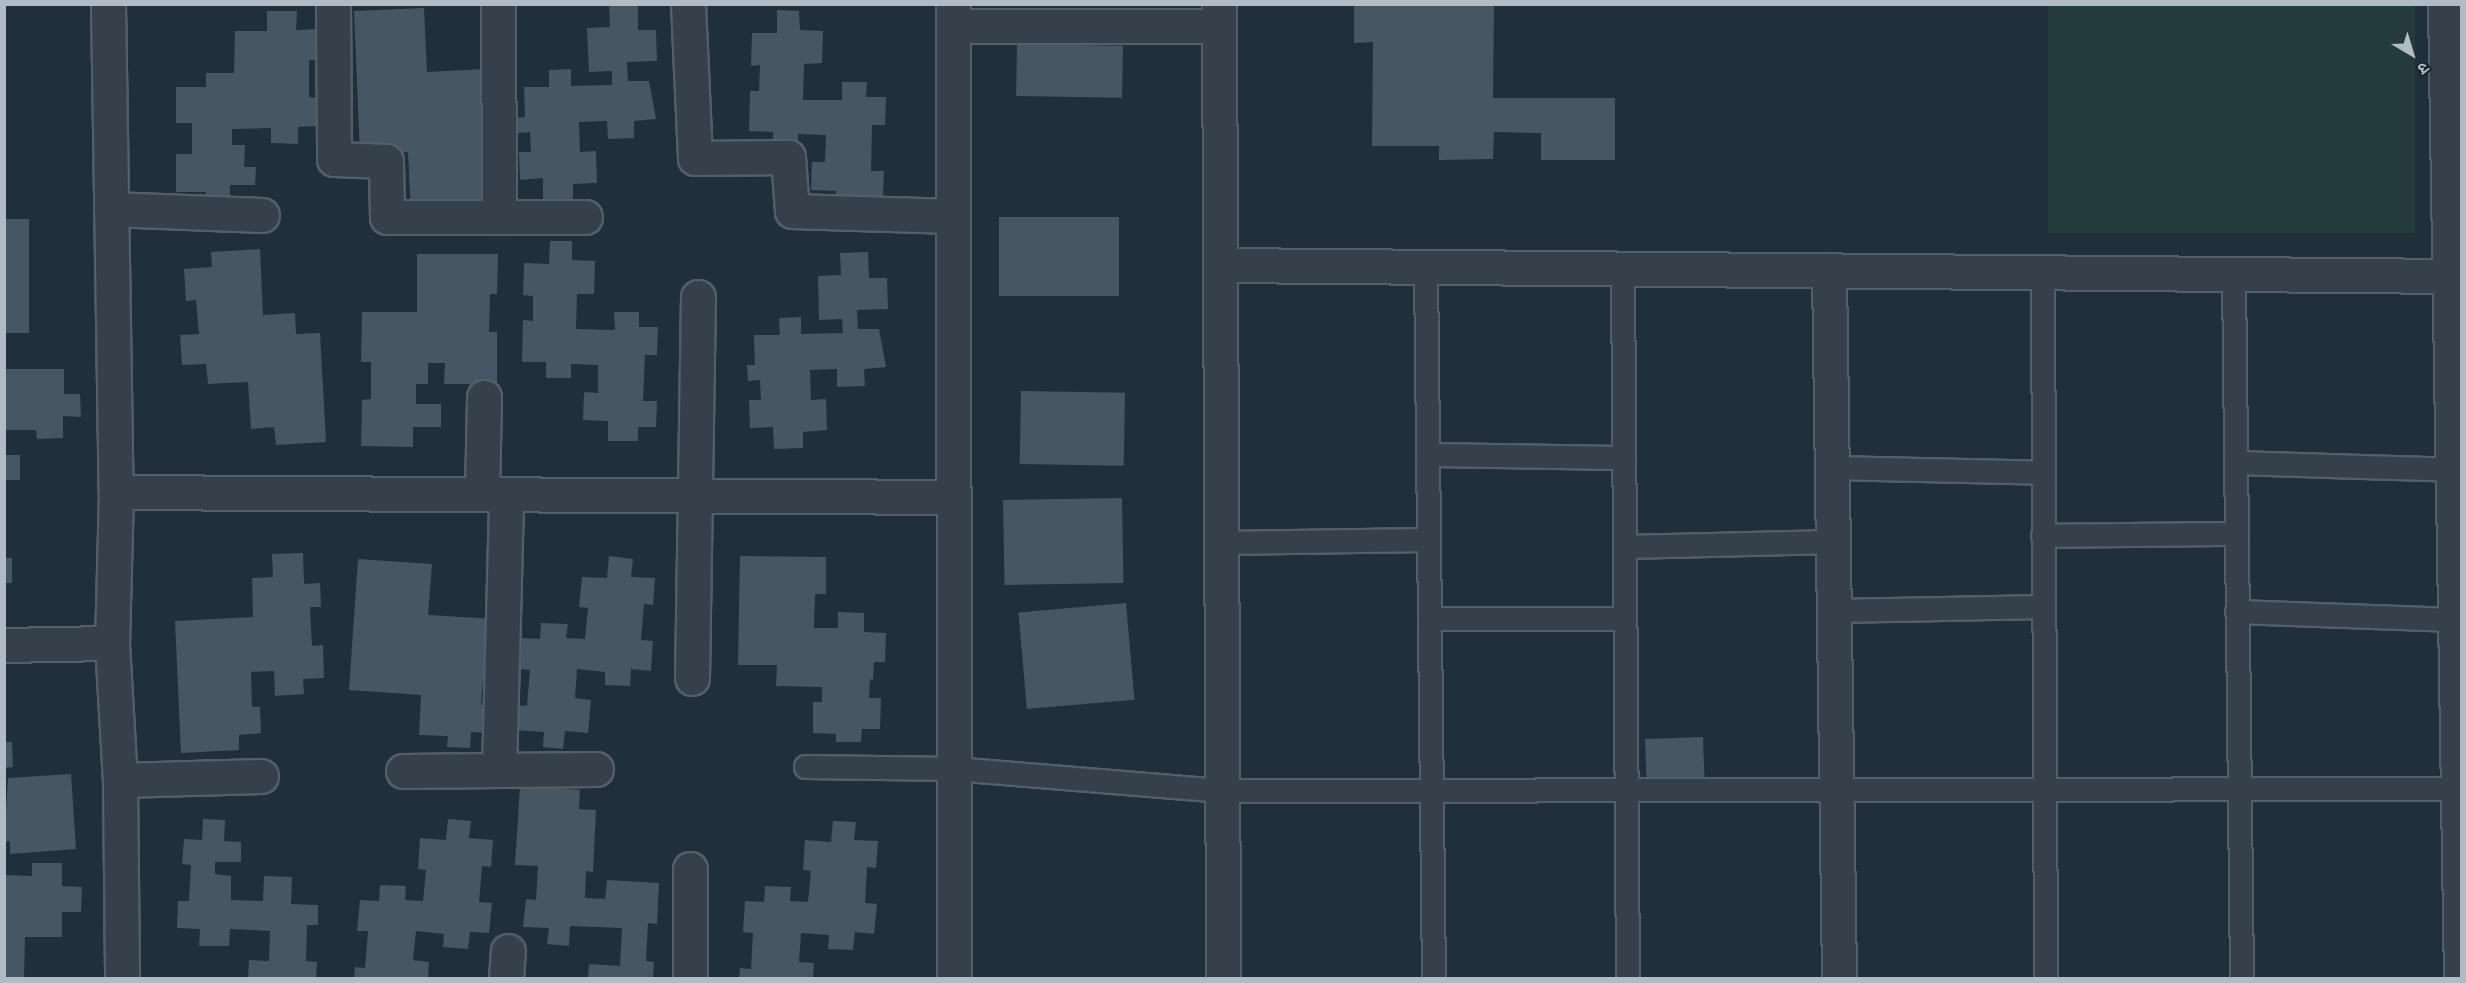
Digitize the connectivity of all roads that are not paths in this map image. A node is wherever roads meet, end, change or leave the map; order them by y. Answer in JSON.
{"nodes":[{"id":1,"x":108,"y":4,"type":"edge"},
{"id":2,"x":333,"y":4,"type":"edge"},
{"id":3,"x":498,"y":4,"type":"edge"},
{"id":4,"x":688,"y":4,"type":"edge"},
{"id":5,"x":953,"y":15,"type":"edge"},
{"id":6,"x":1219,"y":15,"type":"edge"},
{"id":7,"x":2451,"y":24,"type":"edge"},
{"id":8,"x":111,"y":209,"type":"junction"},
{"id":9,"x":262,"y":214,"type":"dead end"},
{"id":10,"x":953,"y":216,"type":"junction"},
{"id":11,"x":585,"y":217,"type":"dead end"},
{"id":12,"x":499,"y":218,"type":"junction"},
{"id":13,"x":1221,"y":265,"type":"junction"},
{"id":14,"x":1426,"y":267,"type":"junction"},
{"id":15,"x":1623,"y":269,"type":"junction"},
{"id":16,"x":1829,"y":270,"type":"junction"},
{"id":17,"x":2043,"y":272,"type":"junction"},
{"id":18,"x":2234,"y":274,"type":"junction"},
{"id":19,"x":2450,"y":276,"type":"junction"},
{"id":20,"x":698,"y":297,"type":"dead end"},
{"id":21,"x":2456,"y":369,"type":"edge"},
{"id":22,"x":484,"y":397,"type":"dead end"},
{"id":23,"x":1428,"y":455,"type":"junction"},
{"id":24,"x":1624,"y":458,"type":"junction"},
{"id":25,"x":2236,"y":463,"type":"junction"},
{"id":26,"x":1832,"y":468,"type":"junction"},
{"id":27,"x":2453,"y":470,"type":"junction"},
{"id":28,"x":2043,"y":473,"type":"junction"},
{"id":29,"x":116,"y":492,"type":"junction"},
{"id":30,"x":494,"y":494,"type":"junction"},
{"id":31,"x":695,"y":496,"type":"junction"},
{"id":32,"x":953,"y":497,"type":"junction"},
{"id":33,"x":2237,"y":534,"type":"junction"},
{"id":34,"x":2043,"y":536,"type":"junction"},
{"id":35,"x":1429,"y":540,"type":"junction"},
{"id":36,"x":1833,"y":542,"type":"junction"},
{"id":37,"x":1221,"y":543,"type":"junction"},
{"id":38,"x":1625,"y":546,"type":"junction"},
{"id":39,"x":2044,"y":607,"type":"junction"},
{"id":40,"x":1834,"y":611,"type":"junction"},
{"id":41,"x":2238,"y":612,"type":"junction"},
{"id":42,"x":1430,"y":619,"type":"junction"},
{"id":43,"x":1625,"y":619,"type":"junction"},
{"id":44,"x":2456,"y":620,"type":"junction"},
{"id":45,"x":112,"y":643,"type":"junction"},
{"id":46,"x":4,"y":645,"type":"edge"},
{"id":47,"x":692,"y":678,"type":"dead end"},
{"id":48,"x":2459,"y":712,"type":"edge"},
{"id":49,"x":806,"y":767,"type":"dead end"},
{"id":50,"x":596,"y":769,"type":"dead end"},
{"id":51,"x":954,"y":769,"type":"junction"},
{"id":52,"x":499,"y":770,"type":"junction"},
{"id":53,"x":402,"y":771,"type":"dead end"},
{"id":54,"x":261,"y":776,"type":"dead end"},
{"id":55,"x":120,"y":780,"type":"junction"},
{"id":56,"x":2458,"y":789,"type":"junction"},
{"id":57,"x":1836,"y":790,"type":"junction"},
{"id":58,"x":2045,"y":790,"type":"junction"},
{"id":59,"x":2239,"y":790,"type":"junction"},
{"id":60,"x":1223,"y":791,"type":"junction"},
{"id":61,"x":1432,"y":791,"type":"junction"},
{"id":62,"x":1627,"y":791,"type":"junction"},
{"id":63,"x":690,"y":869,"type":"dead end"},
{"id":64,"x":123,"y":978,"type":"edge"},
{"id":65,"x":690,"y":978,"type":"edge"},
{"id":66,"x":954,"y":978,"type":"edge"},
{"id":67,"x":1223,"y":978,"type":"edge"},
{"id":68,"x":1434,"y":978,"type":"edge"},
{"id":69,"x":1628,"y":978,"type":"edge"},
{"id":70,"x":1839,"y":978,"type":"edge"},
{"id":71,"x":2046,"y":978,"type":"edge"},
{"id":72,"x":2242,"y":978,"type":"edge"},
{"id":73,"x":2462,"y":978,"type":"edge"}],
"edges":[{"from":1,"to":8,"type":"street"},
{"from":2,"to":12,"type":"street"},
{"from":3,"to":12,"type":"street"},
{"from":4,"to":10,"type":"street"},
{"from":5,"to":6,"type":"street"},
{"from":5,"to":10,"type":"street"},
{"from":6,"to":13,"type":"street"},
{"from":7,"to":19,"type":"street"},
{"from":8,"to":9,"type":"street"},
{"from":8,"to":29,"type":"street"},
{"from":10,"to":32,"type":"street"},
{"from":11,"to":12,"type":"street"},
{"from":13,"to":14,"type":"street"},
{"from":13,"to":37,"type":"street"},
{"from":14,"to":15,"type":"street"},
{"from":14,"to":23,"type":"lane"},
{"from":15,"to":16,"type":"street"},
{"from":15,"to":24,"type":"lane"},
{"from":16,"to":17,"type":"street"},
{"from":16,"to":26,"type":"street"},
{"from":17,"to":18,"type":"street"},
{"from":17,"to":28,"type":"lane"},
{"from":18,"to":19,"type":"street"},
{"from":18,"to":25,"type":"lane"},
{"from":19,"to":21,"type":"street"},
{"from":20,"to":31,"type":"street"},
{"from":21,"to":27,"type":"street"},
{"from":22,"to":30,"type":"street"},
{"from":23,"to":24,"type":"lane"},
{"from":23,"to":35,"type":"lane"},
{"from":24,"to":38,"type":"lane"},
{"from":25,"to":27,"type":"lane"},
{"from":25,"to":33,"type":"lane"},
{"from":26,"to":28,"type":"lane"},
{"from":26,"to":36,"type":"street"},
{"from":27,"to":44,"type":"street"},
{"from":28,"to":34,"type":"lane"},
{"from":29,"to":30,"type":"street"},
{"from":29,"to":45,"type":"street"},
{"from":30,"to":31,"type":"street"},
{"from":30,"to":52,"type":"street"},
{"from":31,"to":32,"type":"street"},
{"from":31,"to":47,"type":"street"},
{"from":32,"to":51,"type":"street"},
{"from":33,"to":34,"type":"lane"},
{"from":33,"to":41,"type":"lane"},
{"from":34,"to":39,"type":"lane"},
{"from":35,"to":37,"type":"lane"},
{"from":35,"to":42,"type":"lane"},
{"from":36,"to":38,"type":"lane"},
{"from":36,"to":40,"type":"street"},
{"from":37,"to":60,"type":"street"},
{"from":38,"to":43,"type":"lane"},
{"from":39,"to":40,"type":"lane"},
{"from":39,"to":58,"type":"lane"},
{"from":40,"to":57,"type":"street"},
{"from":41,"to":44,"type":"lane"},
{"from":41,"to":59,"type":"lane"},
{"from":42,"to":43,"type":"lane"},
{"from":42,"to":61,"type":"lane"},
{"from":43,"to":62,"type":"lane"},
{"from":44,"to":48,"type":"street"},
{"from":45,"to":46,"type":"street"},
{"from":45,"to":55,"type":"street"},
{"from":48,"to":56,"type":"street"},
{"from":49,"to":51,"type":"lane"},
{"from":50,"to":52,"type":"street"},
{"from":51,"to":60,"type":"lane"},
{"from":51,"to":66,"type":"street"},
{"from":52,"to":53,"type":"street"},
{"from":54,"to":55,"type":"street"},
{"from":55,"to":64,"type":"street"},
{"from":56,"to":59,"type":"lane"},
{"from":56,"to":73,"type":"street"},
{"from":57,"to":58,"type":"lane"},
{"from":57,"to":62,"type":"lane"},
{"from":57,"to":70,"type":"street"},
{"from":58,"to":59,"type":"lane"},
{"from":58,"to":71,"type":"lane"},
{"from":59,"to":72,"type":"lane"},
{"from":60,"to":61,"type":"lane"},
{"from":60,"to":67,"type":"street"},
{"from":61,"to":62,"type":"lane"},
{"from":61,"to":68,"type":"lane"},
{"from":62,"to":69,"type":"lane"},
{"from":63,"to":65,"type":"street"}]}
